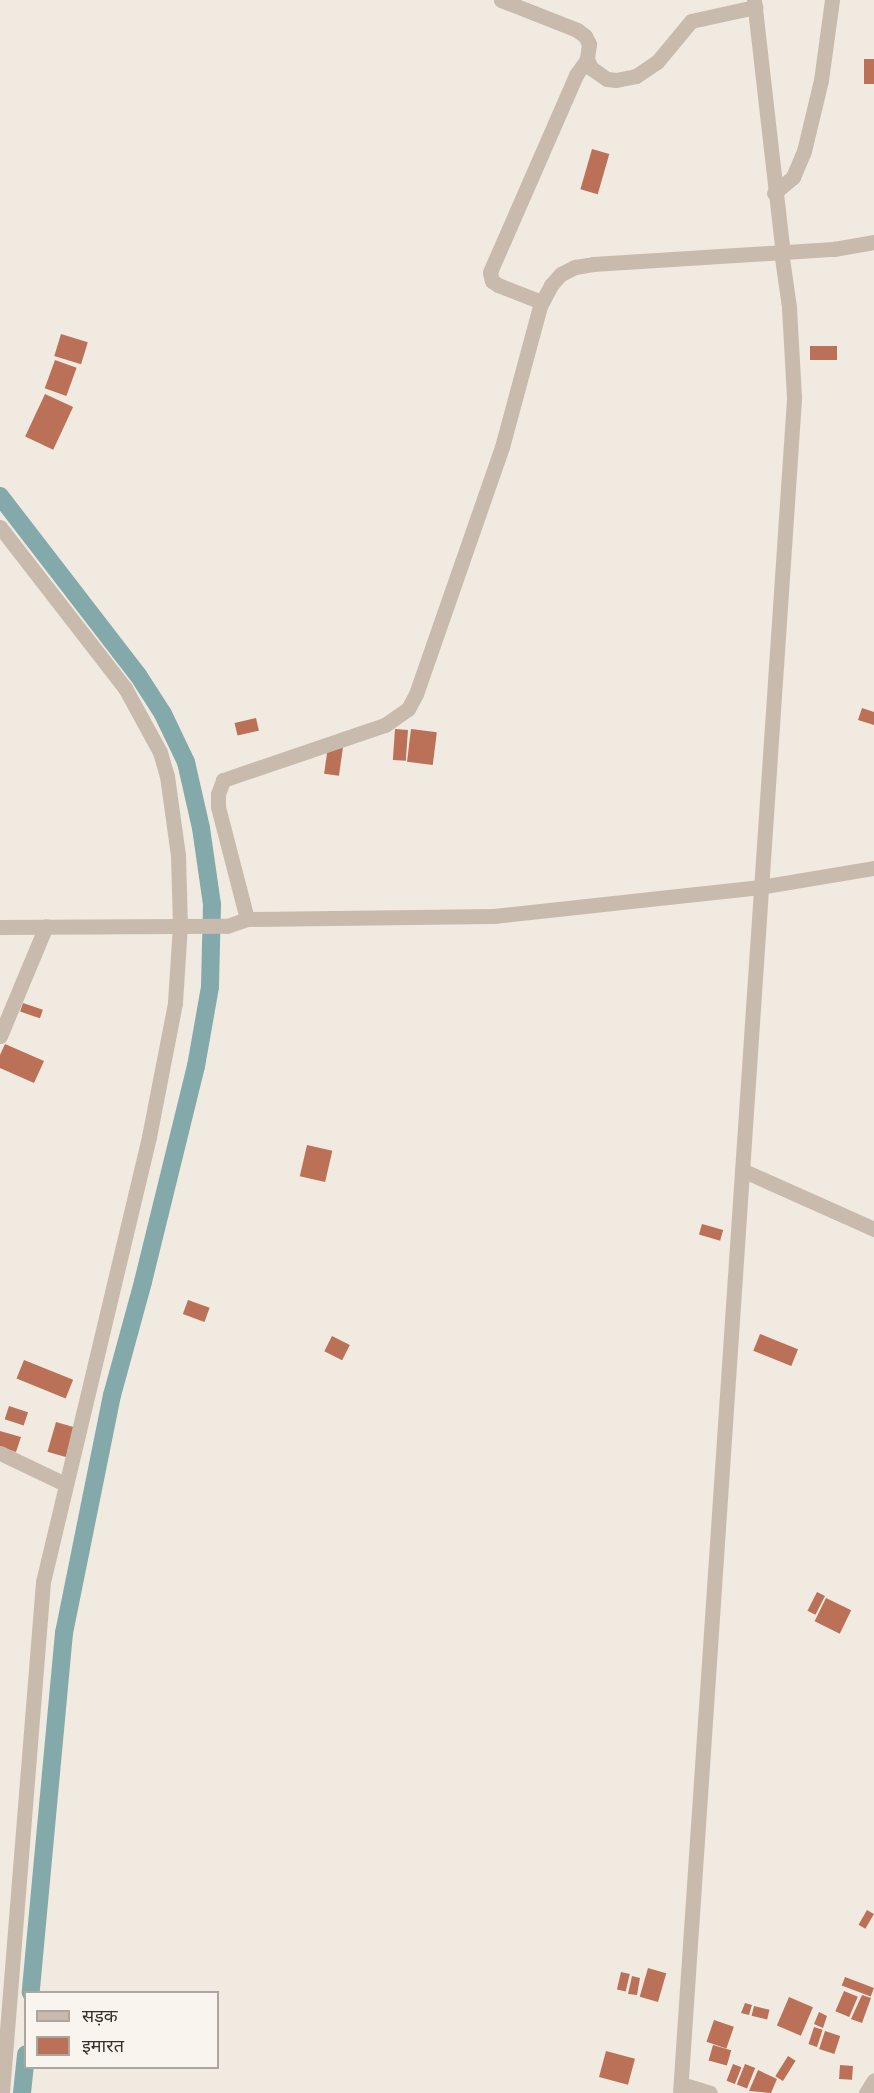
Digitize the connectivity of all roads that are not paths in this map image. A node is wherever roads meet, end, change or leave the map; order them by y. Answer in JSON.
{"nodes":[{"id":1,"x":501,"y":0,"type":"edge"},
{"id":2,"x":832,"y":0,"type":"edge"},
{"id":3,"x":754,"y":3,"type":"edge"},
{"id":4,"x":587,"y":59,"type":"junction"},
{"id":5,"x":774,"y":193,"type":"junction"},
{"id":6,"x":874,"y":242,"type":"edge"},
{"id":7,"x":782,"y":251,"type":"junction"},
{"id":8,"x":536,"y":298,"type":"junction"},
{"id":9,"x":0,"y":528,"type":"edge"},
{"id":10,"x":874,"y":868,"type":"edge"},
{"id":11,"x":760,"y":887,"type":"junction"},
{"id":12,"x":247,"y":919,"type":"junction"},
{"id":13,"x":180,"y":925,"type":"junction"},
{"id":14,"x":46,"y":926,"type":"junction"},
{"id":15,"x":0,"y":927,"type":"edge"},
{"id":16,"x":0,"y":1035,"type":"edge"},
{"id":17,"x":742,"y":1170,"type":"junction"},
{"id":18,"x":874,"y":1229,"type":"edge"},
{"id":19,"x":0,"y":1453,"type":"edge"},
{"id":20,"x":65,"y":1484,"type":"junction"},
{"id":21,"x":874,"y":2080,"type":"edge"},
{"id":22,"x":680,"y":2089,"type":"edge"},
{"id":23,"x":2,"y":2093,"type":"edge"},
{"id":24,"x":710,"y":2093,"type":"edge"},
{"id":25,"x":866,"y":2093,"type":"edge"}],
"edges":[{"from":1,"to":4,"type":"street"},
{"from":2,"to":5,"type":"street"},
{"from":3,"to":4,"type":"street"},
{"from":3,"to":5,"type":"street"},
{"from":4,"to":8,"type":"street"},
{"from":5,"to":7,"type":"street"},
{"from":6,"to":7,"type":"street"},
{"from":7,"to":8,"type":"street"},
{"from":7,"to":11,"type":"street"},
{"from":8,"to":12,"type":"street"},
{"from":9,"to":13,"type":"street"},
{"from":10,"to":11,"type":"street"},
{"from":11,"to":12,"type":"street"},
{"from":11,"to":17,"type":"street"},
{"from":12,"to":13,"type":"street"},
{"from":13,"to":14,"type":"street"},
{"from":13,"to":20,"type":"street"},
{"from":14,"to":15,"type":"street"},
{"from":14,"to":16,"type":"street"},
{"from":17,"to":18,"type":"street"},
{"from":17,"to":22,"type":"street"},
{"from":19,"to":20,"type":"street"},
{"from":20,"to":23,"type":"street"},
{"from":21,"to":25,"type":"street"},
{"from":22,"to":24,"type":"street"}]}
